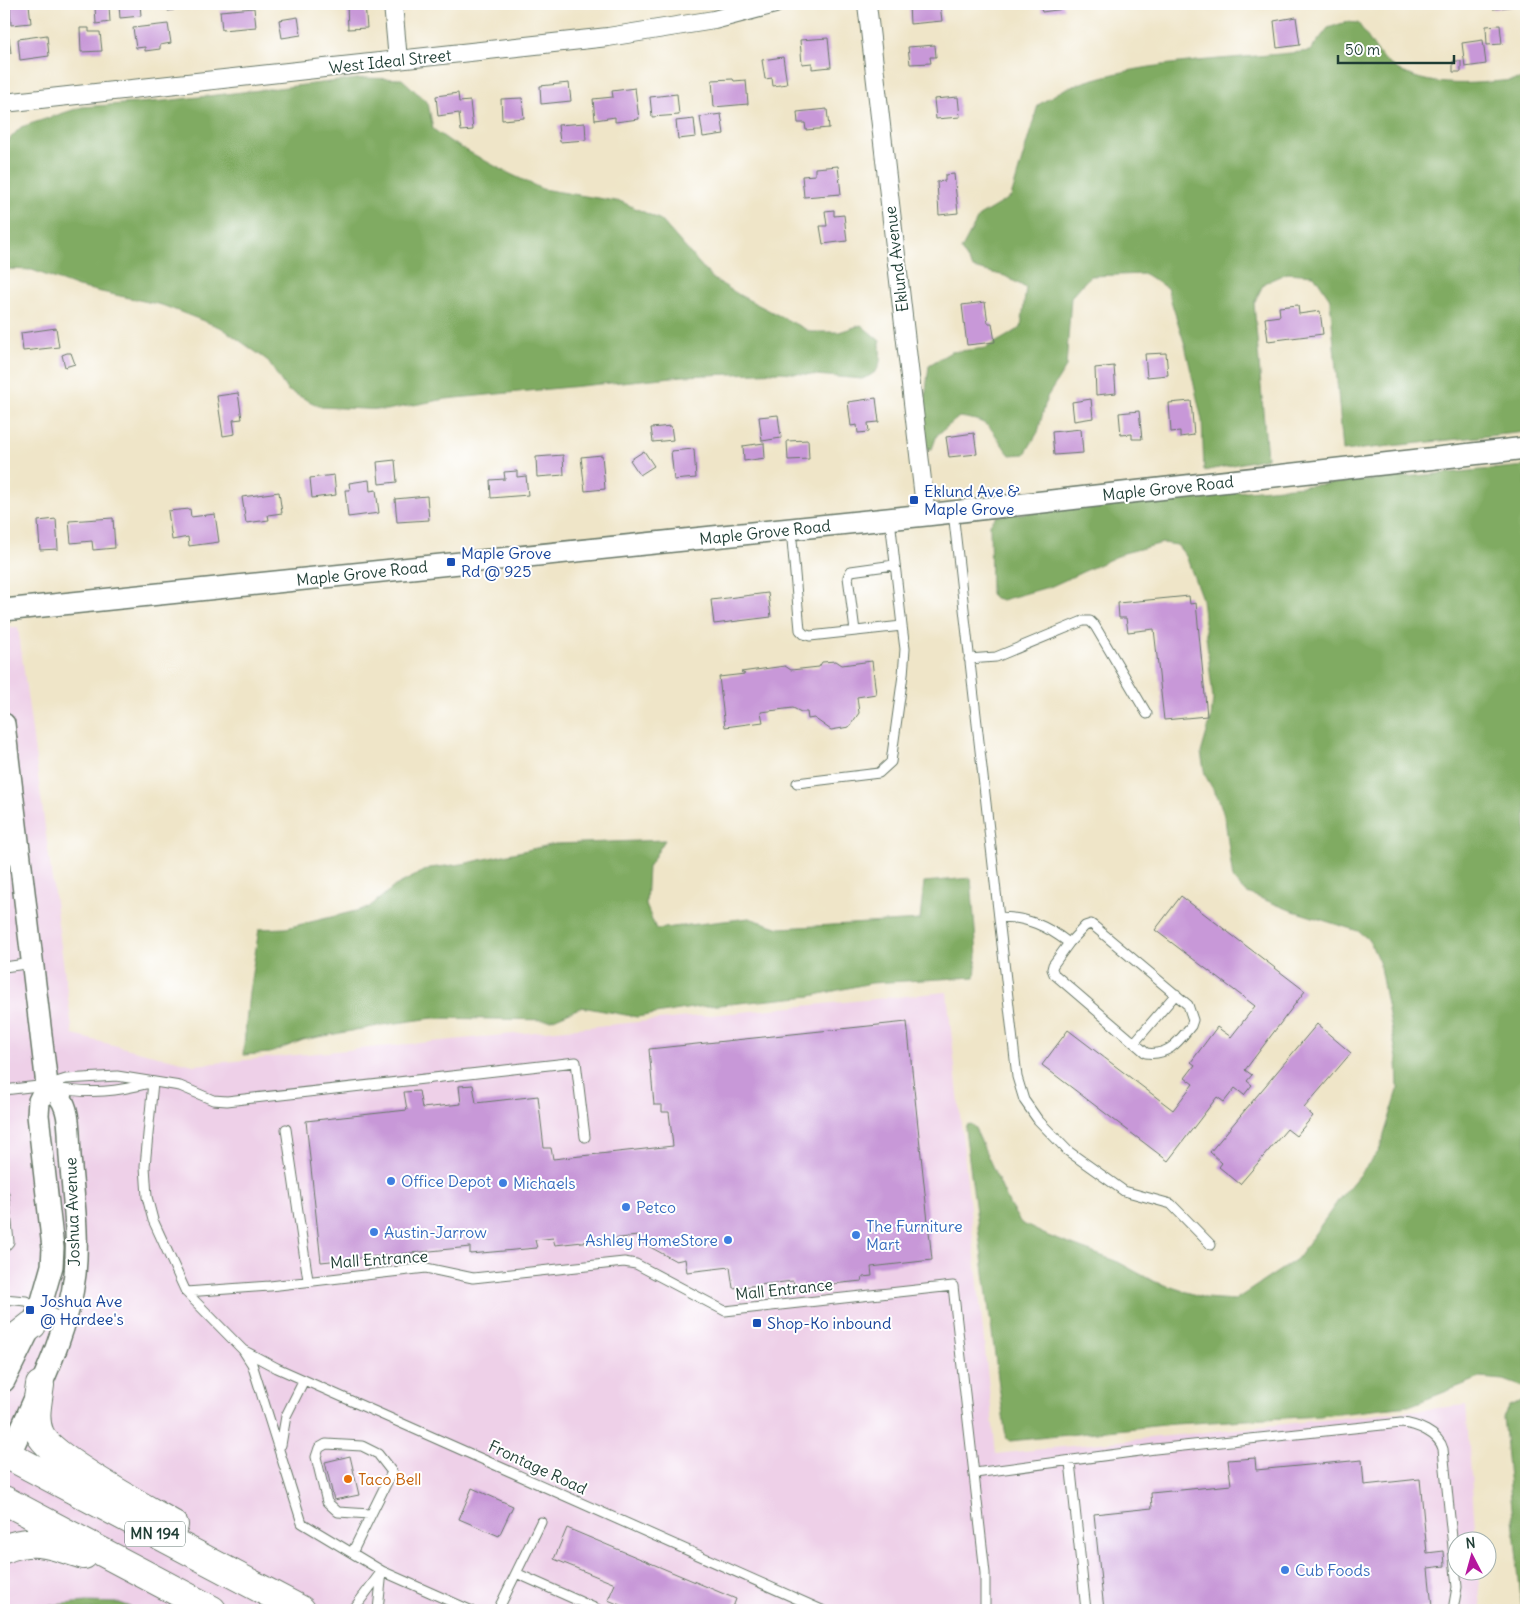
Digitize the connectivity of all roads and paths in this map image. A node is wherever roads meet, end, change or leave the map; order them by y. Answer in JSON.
{"nodes":[{"id":1,"x":393,"y":4,"type":"edge"},
{"id":2,"x":775,"y":4,"type":"edge"},
{"id":3,"x":867,"y":4,"type":"edge"},
{"id":4,"x":398,"y":60,"type":"junction"},
{"id":5,"x":4,"y":103,"type":"edge"},
{"id":6,"x":1526,"y":448,"type":"edge"},
{"id":7,"x":953,"y":512,"type":"junction"},
{"id":8,"x":926,"y":515,"type":"junction"},
{"id":9,"x":890,"y":519,"type":"junction"},
{"id":10,"x":791,"y":529,"type":"junction"},
{"id":11,"x":894,"y":565,"type":"junction"},
{"id":12,"x":4,"y":610,"type":"edge"},
{"id":13,"x":902,"y":626,"type":"junction"},
{"id":14,"x":855,"y":631,"type":"junction"},
{"id":15,"x":969,"y":659,"type":"junction"},
{"id":16,"x":1147,"y":714,"type":"dead end"},
{"id":17,"x":4,"y":724,"type":"edge"},
{"id":18,"x":797,"y":783,"type":"dead end"},
{"id":19,"x":999,"y":917,"type":"junction"},
{"id":20,"x":1069,"y":943,"type":"junction"},
{"id":21,"x":33,"y":963,"type":"junction"},
{"id":22,"x":4,"y":967,"type":"edge"},
{"id":23,"x":1176,"y":994,"type":"junction"},
{"id":24,"x":1134,"y":1043,"type":"junction"},
{"id":25,"x":152,"y":1082,"type":"junction"},
{"id":26,"x":46,"y":1085,"type":"junction"},
{"id":27,"x":4,"y":1090,"type":"edge"},
{"id":28,"x":286,"y":1129,"type":"dead end"},
{"id":29,"x":585,"y":1138,"type":"dead end"},
{"id":30,"x":4,"y":1194,"type":"edge"},
{"id":31,"x":1211,"y":1245,"type":"dead end"},
{"id":32,"x":4,"y":1248,"type":"edge"},
{"id":33,"x":308,"y":1280,"type":"junction"},
{"id":34,"x":186,"y":1292,"type":"junction"},
{"id":35,"x":4,"y":1300,"type":"edge"},
{"id":36,"x":36,"y":1316,"type":"junction"},
{"id":37,"x":64,"y":1319,"type":"junction"},
{"id":38,"x":4,"y":1347,"type":"edge"},
{"id":39,"x":243,"y":1350,"type":"junction"},
{"id":40,"x":304,"y":1380,"type":"junction"},
{"id":41,"x":4,"y":1381,"type":"edge"},
{"id":42,"x":40,"y":1385,"type":"junction"},
{"id":43,"x":280,"y":1451,"type":"junction"},
{"id":44,"x":6,"y":1459,"type":"edge"},
{"id":45,"x":1070,"y":1462,"type":"junction"},
{"id":46,"x":975,"y":1473,"type":"junction"},
{"id":47,"x":4,"y":1500,"type":"edge"},
{"id":48,"x":370,"y":1514,"type":"junction"},
{"id":49,"x":541,"y":1522,"type":"dead end"},
{"id":50,"x":4,"y":1549,"type":"edge"},
{"id":51,"x":352,"y":1552,"type":"junction"},
{"id":52,"x":382,"y":1571,"type":"junction"},
{"id":53,"x":140,"y":1572,"type":"junction"},
{"id":54,"x":516,"y":1573,"type":"junction"},
{"id":55,"x":272,"y":1596,"type":"junction"},
{"id":56,"x":212,"y":1610,"type":"edge"},
{"id":57,"x":301,"y":1610,"type":"edge"},
{"id":58,"x":353,"y":1610,"type":"edge"},
{"id":59,"x":378,"y":1610,"type":"edge"},
{"id":60,"x":470,"y":1610,"type":"edge"},
{"id":61,"x":498,"y":1610,"type":"edge"},
{"id":62,"x":599,"y":1610,"type":"edge"},
{"id":63,"x":822,"y":1610,"type":"edge"},
{"id":64,"x":985,"y":1610,"type":"edge"},
{"id":65,"x":1086,"y":1610,"type":"edge"},
{"id":66,"x":1453,"y":1610,"type":"edge"}],
"edges":[{"from":1,"to":4,"type":"street"},
{"from":2,"to":4,"type":"street","name":"West Ideal Street"},
{"from":3,"to":8,"type":"street","name":"Eklund Avenue"},
{"from":4,"to":5,"type":"street","name":"West Ideal Street"},
{"from":6,"to":7,"type":"street","name":"Maple Grove Road"},
{"from":7,"to":8,"type":"street","name":"Maple Grove Road"},
{"from":7,"to":15,"type":"lane"},
{"from":8,"to":9,"type":"street","name":"Maple Grove Road"},
{"from":9,"to":10,"type":"street","name":"Maple Grove Road"},
{"from":9,"to":11,"type":"lane"},
{"from":10,"to":12,"type":"street","name":"Maple Grove Road"},
{"from":10,"to":14,"type":"lane"},
{"from":11,"to":13,"type":"lane"},
{"from":11,"to":14,"type":"lane"},
{"from":13,"to":14,"type":"lane"},
{"from":13,"to":18,"type":"lane"},
{"from":15,"to":16,"type":"lane"},
{"from":15,"to":19,"type":"lane"},
{"from":17,"to":21,"type":"street","name":"Joshua Avenue"},
{"from":19,"to":20,"type":"lane"},
{"from":19,"to":31,"type":"lane"},
{"from":20,"to":23,"type":"lane"},
{"from":20,"to":24,"type":"lane"},
{"from":21,"to":22,"type":"lane"},
{"from":21,"to":26,"type":"street","name":"Joshua Avenue"},
{"from":23,"to":24,"type":"lane"},
{"from":23,"to":24,"type":"lane"},
{"from":25,"to":26,"type":"lane"},
{"from":25,"to":26,"type":"lane"},
{"from":25,"to":29,"type":"lane"},
{"from":25,"to":34,"type":"lane","name":"Frontage Road"},
{"from":26,"to":27,"type":"lane"},
{"from":26,"to":36,"type":"street","name":"Joshua Avenue"},
{"from":26,"to":37,"type":"street","name":"Joshua Avenue"},
{"from":28,"to":33,"type":"lane"},
{"from":30,"to":32,"type":"lane"},
{"from":33,"to":34,"type":"lane","name":"Mall Entrance"},
{"from":33,"to":46,"type":"lane","name":"Mall Entrance"},
{"from":34,"to":39,"type":"lane","name":"Frontage Road"},
{"from":35,"to":36,"type":"lane"},
{"from":36,"to":37,"type":"lane"},
{"from":36,"to":38,"type":"highway"},
{"from":36,"to":41,"type":"street","name":"Joshua Avenue"},
{"from":37,"to":42,"type":"street","name":"Joshua Avenue"},
{"from":39,"to":40,"type":"lane","name":"Frontage Road"},
{"from":39,"to":43,"type":"lane","name":"Frontage Road"},
{"from":40,"to":43,"type":"lane"},
{"from":40,"to":63,"type":"lane","name":"Frontage Road"},
{"from":42,"to":44,"type":"street","name":"Joshua Avenue"},
{"from":42,"to":55,"type":"highway"},
{"from":43,"to":51,"type":"lane","name":"Frontage Road"},
{"from":44,"to":55,"type":"highway","number":"MN 194"},
{"from":45,"to":46,"type":"lane"},
{"from":45,"to":65,"type":"lane"},
{"from":45,"to":66,"type":"lane"},
{"from":46,"to":64,"type":"lane","name":"Mall Entrance"},
{"from":47,"to":53,"type":"highway","number":"MN 194"},
{"from":48,"to":48,"type":"lane"},
{"from":48,"to":51,"type":"lane"},
{"from":49,"to":54,"type":"lane"},
{"from":50,"to":53,"type":"highway"},
{"from":51,"to":52,"type":"lane","name":"Frontage Road"},
{"from":52,"to":58,"type":"lane"},
{"from":52,"to":59,"type":"lane"},
{"from":52,"to":60,"type":"lane","name":"Frontage Road"},
{"from":53,"to":56,"type":"highway","number":"MN 194"},
{"from":54,"to":61,"type":"lane"},
{"from":54,"to":62,"type":"lane"},
{"from":55,"to":57,"type":"highway","number":"MN 194"}]}
